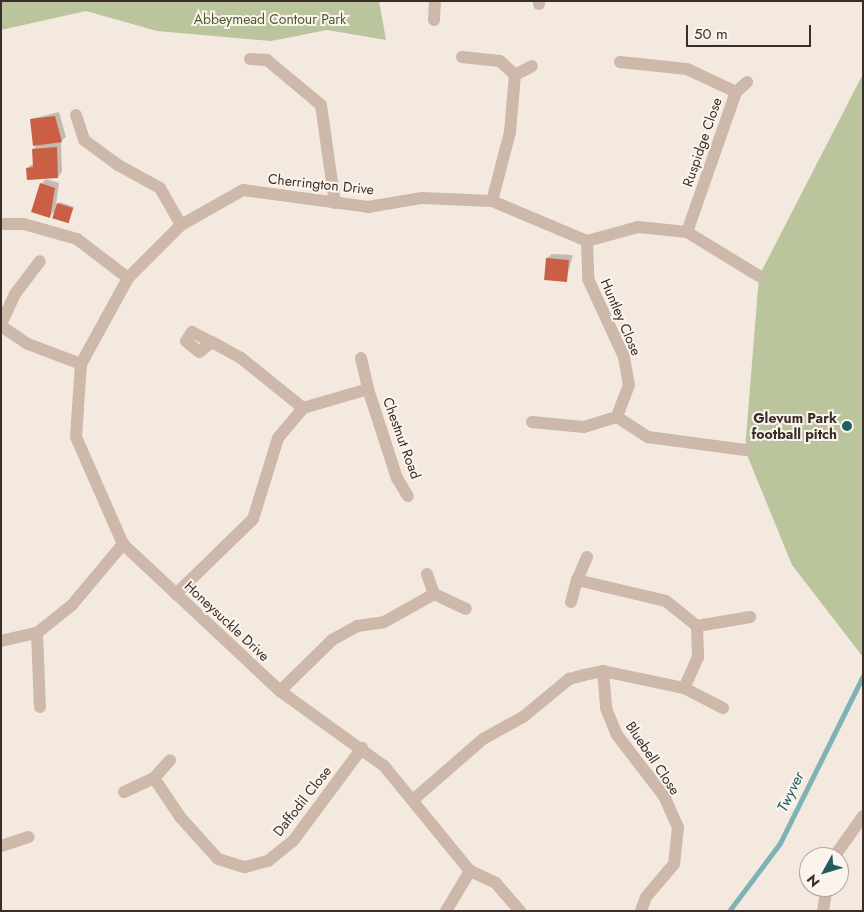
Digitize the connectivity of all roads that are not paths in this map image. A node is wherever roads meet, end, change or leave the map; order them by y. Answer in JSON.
{"nodes":[{"id":1,"x":435,"y":1,"type":"edge"},
{"id":2,"x":434,"y":20,"type":"dead end"},
{"id":3,"x":462,"y":57,"type":"dead end"},
{"id":4,"x":250,"y":59,"type":"dead end"},
{"id":5,"x":620,"y":62,"type":"dead end"},
{"id":6,"x":532,"y":66,"type":"dead end"},
{"id":7,"x":515,"y":75,"type":"junction"},
{"id":8,"x":746,"y":82,"type":"dead end"},
{"id":9,"x":736,"y":92,"type":"junction"},
{"id":10,"x":76,"y":115,"type":"dead end"},
{"id":11,"x":492,"y":201,"type":"junction"},
{"id":12,"x":335,"y":203,"type":"junction"},
{"id":13,"x":1,"y":224,"type":"edge"},
{"id":14,"x":182,"y":225,"type":"junction"},
{"id":15,"x":687,"y":232,"type":"junction"},
{"id":16,"x":587,"y":241,"type":"junction"},
{"id":17,"x":40,"y":261,"type":"dead end"},
{"id":18,"x":759,"y":276,"type":"dead end"},
{"id":19,"x":128,"y":278,"type":"junction"},
{"id":20,"x":1,"y":325,"type":"edge"},
{"id":21,"x":192,"y":332,"type":"dead end"},
{"id":22,"x":361,"y":358,"type":"dead end"},
{"id":23,"x":81,"y":364,"type":"junction"},
{"id":24,"x":368,"y":389,"type":"junction"},
{"id":25,"x":303,"y":408,"type":"junction"},
{"id":26,"x":617,"y":417,"type":"junction"},
{"id":27,"x":532,"y":422,"type":"dead end"},
{"id":28,"x":746,"y":450,"type":"dead end"},
{"id":29,"x":408,"y":496,"type":"dead end"},
{"id":30,"x":123,"y":544,"type":"junction"},
{"id":31,"x":587,"y":557,"type":"dead end"},
{"id":32,"x":427,"y":574,"type":"dead end"},
{"id":33,"x":577,"y":580,"type":"junction"},
{"id":34,"x":176,"y":594,"type":"junction"},
{"id":35,"x":434,"y":594,"type":"junction"},
{"id":36,"x":571,"y":602,"type":"dead end"},
{"id":37,"x":466,"y":609,"type":"dead end"},
{"id":38,"x":750,"y":618,"type":"dead end"},
{"id":39,"x":697,"y":626,"type":"junction"},
{"id":40,"x":37,"y":633,"type":"junction"},
{"id":41,"x":1,"y":641,"type":"edge"},
{"id":42,"x":604,"y":671,"type":"junction"},
{"id":43,"x":684,"y":688,"type":"junction"},
{"id":44,"x":280,"y":691,"type":"junction"},
{"id":45,"x":40,"y":707,"type":"dead end"},
{"id":46,"x":723,"y":708,"type":"dead end"},
{"id":47,"x":362,"y":748,"type":"junction"},
{"id":48,"x":170,"y":760,"type":"dead end"},
{"id":49,"x":154,"y":778,"type":"junction"},
{"id":50,"x":124,"y":792,"type":"dead end"},
{"id":51,"x":414,"y":799,"type":"junction"},
{"id":52,"x":863,"y":816,"type":"edge"},
{"id":53,"x":29,"y":837,"type":"dead end"},
{"id":54,"x":1,"y":846,"type":"edge"},
{"id":55,"x":841,"y":847,"type":"edge"},
{"id":56,"x":470,"y":871,"type":"junction"},
{"id":57,"x":825,"y":897,"type":"edge"},
{"id":58,"x":446,"y":911,"type":"edge"},
{"id":59,"x":520,"y":911,"type":"edge"},
{"id":60,"x":641,"y":911,"type":"edge"},
{"id":61,"x":823,"y":911,"type":"edge"}],
"edges":[{"from":1,"to":2,"type":"street"},
{"from":3,"to":7,"type":"street"},
{"from":4,"to":12,"type":"street"},
{"from":5,"to":9,"type":"street","name":"Ruspidge Close"},
{"from":6,"to":7,"type":"street"},
{"from":7,"to":11,"type":"street"},
{"from":8,"to":9,"type":"street"},
{"from":9,"to":15,"type":"street","name":"Ruspidge Close"},
{"from":10,"to":14,"type":"street"},
{"from":11,"to":12,"type":"street","name":"Cherrington Drive"},
{"from":11,"to":16,"type":"street","name":"Cherrington Drive"},
{"from":12,"to":14,"type":"street","name":"Cherrington Drive"},
{"from":13,"to":19,"type":"street"},
{"from":14,"to":19,"type":"street","name":"Cherrington Drive"},
{"from":15,"to":16,"type":"street"},
{"from":15,"to":18,"type":"street"},
{"from":16,"to":26,"type":"street","name":"Huntley Close"},
{"from":17,"to":20,"type":"street"},
{"from":19,"to":23,"type":"street","name":"Honeysuckle Drive"},
{"from":20,"to":23,"type":"street"},
{"from":21,"to":25,"type":"street"},
{"from":22,"to":24,"type":"street"},
{"from":23,"to":30,"type":"street","name":"Honeysuckle Drive"},
{"from":24,"to":25,"type":"street","name":"Chestnut Road"},
{"from":24,"to":29,"type":"street","name":"Chestnut Road"},
{"from":25,"to":34,"type":"street"},
{"from":26,"to":27,"type":"street"},
{"from":26,"to":28,"type":"street"},
{"from":30,"to":34,"type":"street","name":"Honeysuckle Drive"},
{"from":30,"to":40,"type":"street"},
{"from":31,"to":33,"type":"street"},
{"from":32,"to":35,"type":"street"},
{"from":33,"to":36,"type":"street"},
{"from":33,"to":39,"type":"street"},
{"from":34,"to":44,"type":"street","name":"Honeysuckle Drive"},
{"from":35,"to":37,"type":"street"},
{"from":35,"to":44,"type":"street"},
{"from":38,"to":39,"type":"street"},
{"from":39,"to":43,"type":"street"},
{"from":40,"to":41,"type":"street"},
{"from":40,"to":45,"type":"street"},
{"from":42,"to":43,"type":"street"},
{"from":42,"to":51,"type":"street"},
{"from":42,"to":60,"type":"street","name":"Bluebell Close"},
{"from":43,"to":46,"type":"street"},
{"from":44,"to":47,"type":"street","name":"Honeysuckle Drive"},
{"from":47,"to":49,"type":"street","name":"Daffodil Close"},
{"from":47,"to":51,"type":"street","name":"Honeysuckle Drive"},
{"from":48,"to":49,"type":"street"},
{"from":49,"to":50,"type":"street"},
{"from":51,"to":56,"type":"street","name":"Honeysuckle Drive"},
{"from":52,"to":55,"type":"street"},
{"from":53,"to":54,"type":"street"},
{"from":56,"to":58,"type":"street"},
{"from":56,"to":59,"type":"street","name":"Honeysuckle Drive"},
{"from":57,"to":61,"type":"street"}]}
